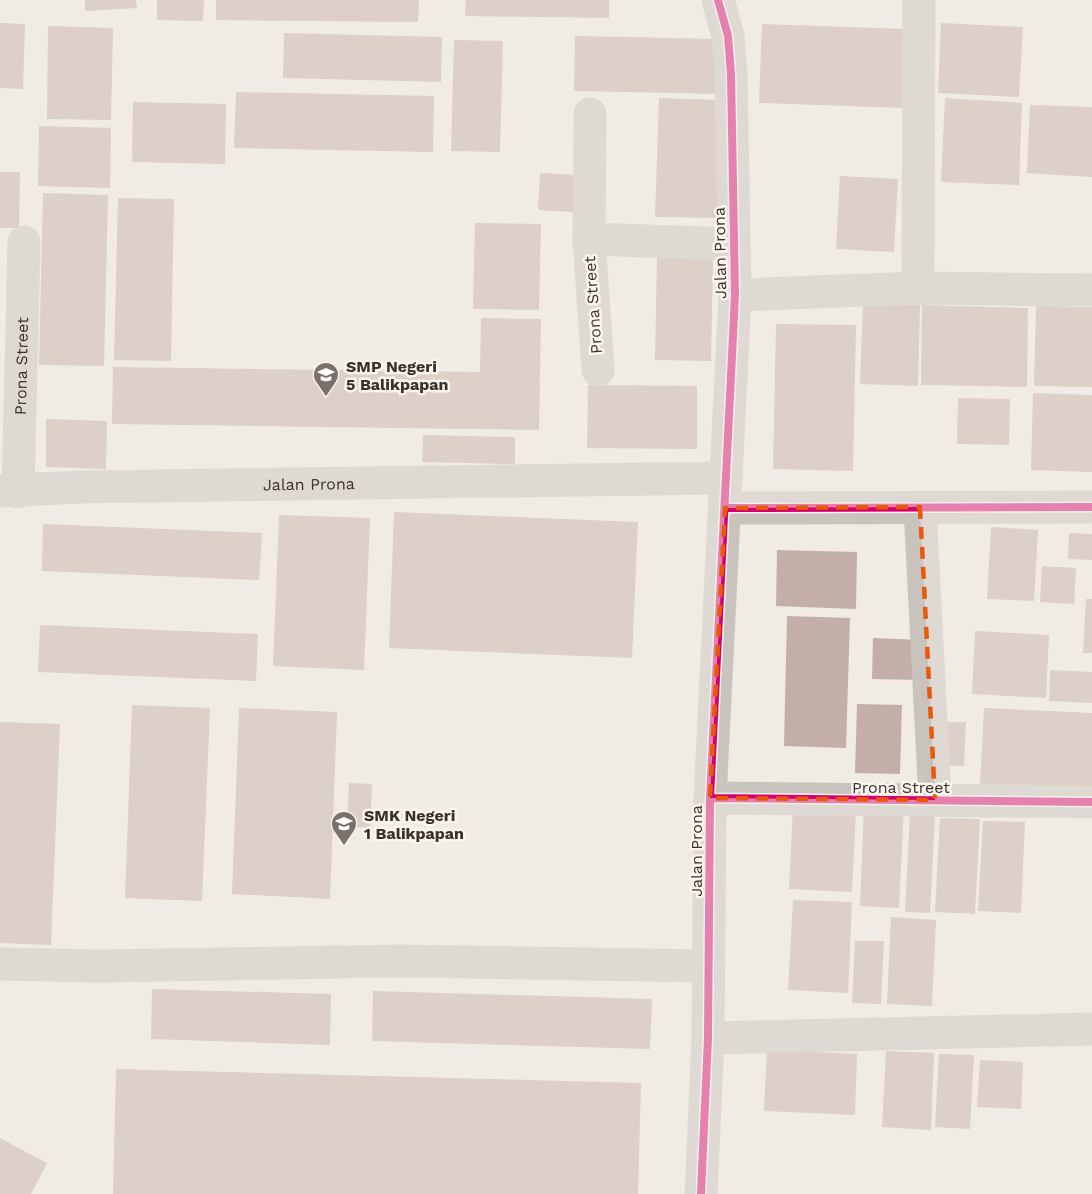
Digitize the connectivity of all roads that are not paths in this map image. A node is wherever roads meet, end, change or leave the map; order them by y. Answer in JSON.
{"nodes":[{"id":1,"x":718,"y":0,"type":"edge"},
{"id":2,"x":919,"y":0,"type":"edge"},
{"id":3,"x":590,"y":114,"type":"dead end"},
{"id":4,"x":589,"y":239,"type":"junction"},
{"id":5,"x":24,"y":242,"type":"dead end"},
{"id":6,"x":733,"y":244,"type":"junction"},
{"id":7,"x":918,"y":288,"type":"junction"},
{"id":8,"x":1092,"y":290,"type":"edge"},
{"id":9,"x":735,"y":295,"type":"junction"},
{"id":10,"x":598,"y":370,"type":"dead end"},
{"id":11,"x":9,"y":491,"type":"edge"},
{"id":12,"x":725,"y":493,"type":"junction"},
{"id":13,"x":920,"y":507,"type":"junction"},
{"id":14,"x":1092,"y":507,"type":"edge"},
{"id":15,"x":710,"y":798,"type":"junction"},
{"id":16,"x":935,"y":800,"type":"junction"},
{"id":17,"x":1092,"y":802,"type":"edge"},
{"id":18,"x":0,"y":964,"type":"edge"},
{"id":19,"x":709,"y":966,"type":"junction"},
{"id":20,"x":1092,"y":1029,"type":"edge"},
{"id":21,"x":708,"y":1038,"type":"junction"},
{"id":22,"x":701,"y":1194,"type":"edge"}],
"edges":[{"from":1,"to":6,"type":"street","name":"Jalan Prona"},
{"from":2,"to":7,"type":"street"},
{"from":3,"to":4,"type":"street","name":"Prona Street"},
{"from":4,"to":6,"type":"street","name":"Prona Street"},
{"from":4,"to":10,"type":"street","name":"Prona Street"},
{"from":5,"to":11,"type":"street","name":"Prona Street"},
{"from":6,"to":9,"type":"street","name":"Jalan Prona"},
{"from":7,"to":8,"type":"street","name":"Jalan Prona"},
{"from":7,"to":9,"type":"street","name":"Jalan Prona"},
{"from":9,"to":12,"type":"street","name":"Jalan Prona"},
{"from":11,"to":12,"type":"street","name":"Jalan Prona"},
{"from":12,"to":13,"type":"street","name":"Jalan Prona"},
{"from":12,"to":15,"type":"street","name":"Jalan Prona"},
{"from":13,"to":14,"type":"street","name":"Jalan Prona"},
{"from":13,"to":16,"type":"street"},
{"from":15,"to":16,"type":"street","name":"Prona Street"},
{"from":15,"to":19,"type":"street","name":"Jalan Prona"},
{"from":16,"to":17,"type":"street","name":"Prona Street"},
{"from":18,"to":19,"type":"street"},
{"from":19,"to":21,"type":"street","name":"Jalan Prona"},
{"from":20,"to":21,"type":"street"},
{"from":21,"to":22,"type":"street","name":"Jalan Prona"}]}
